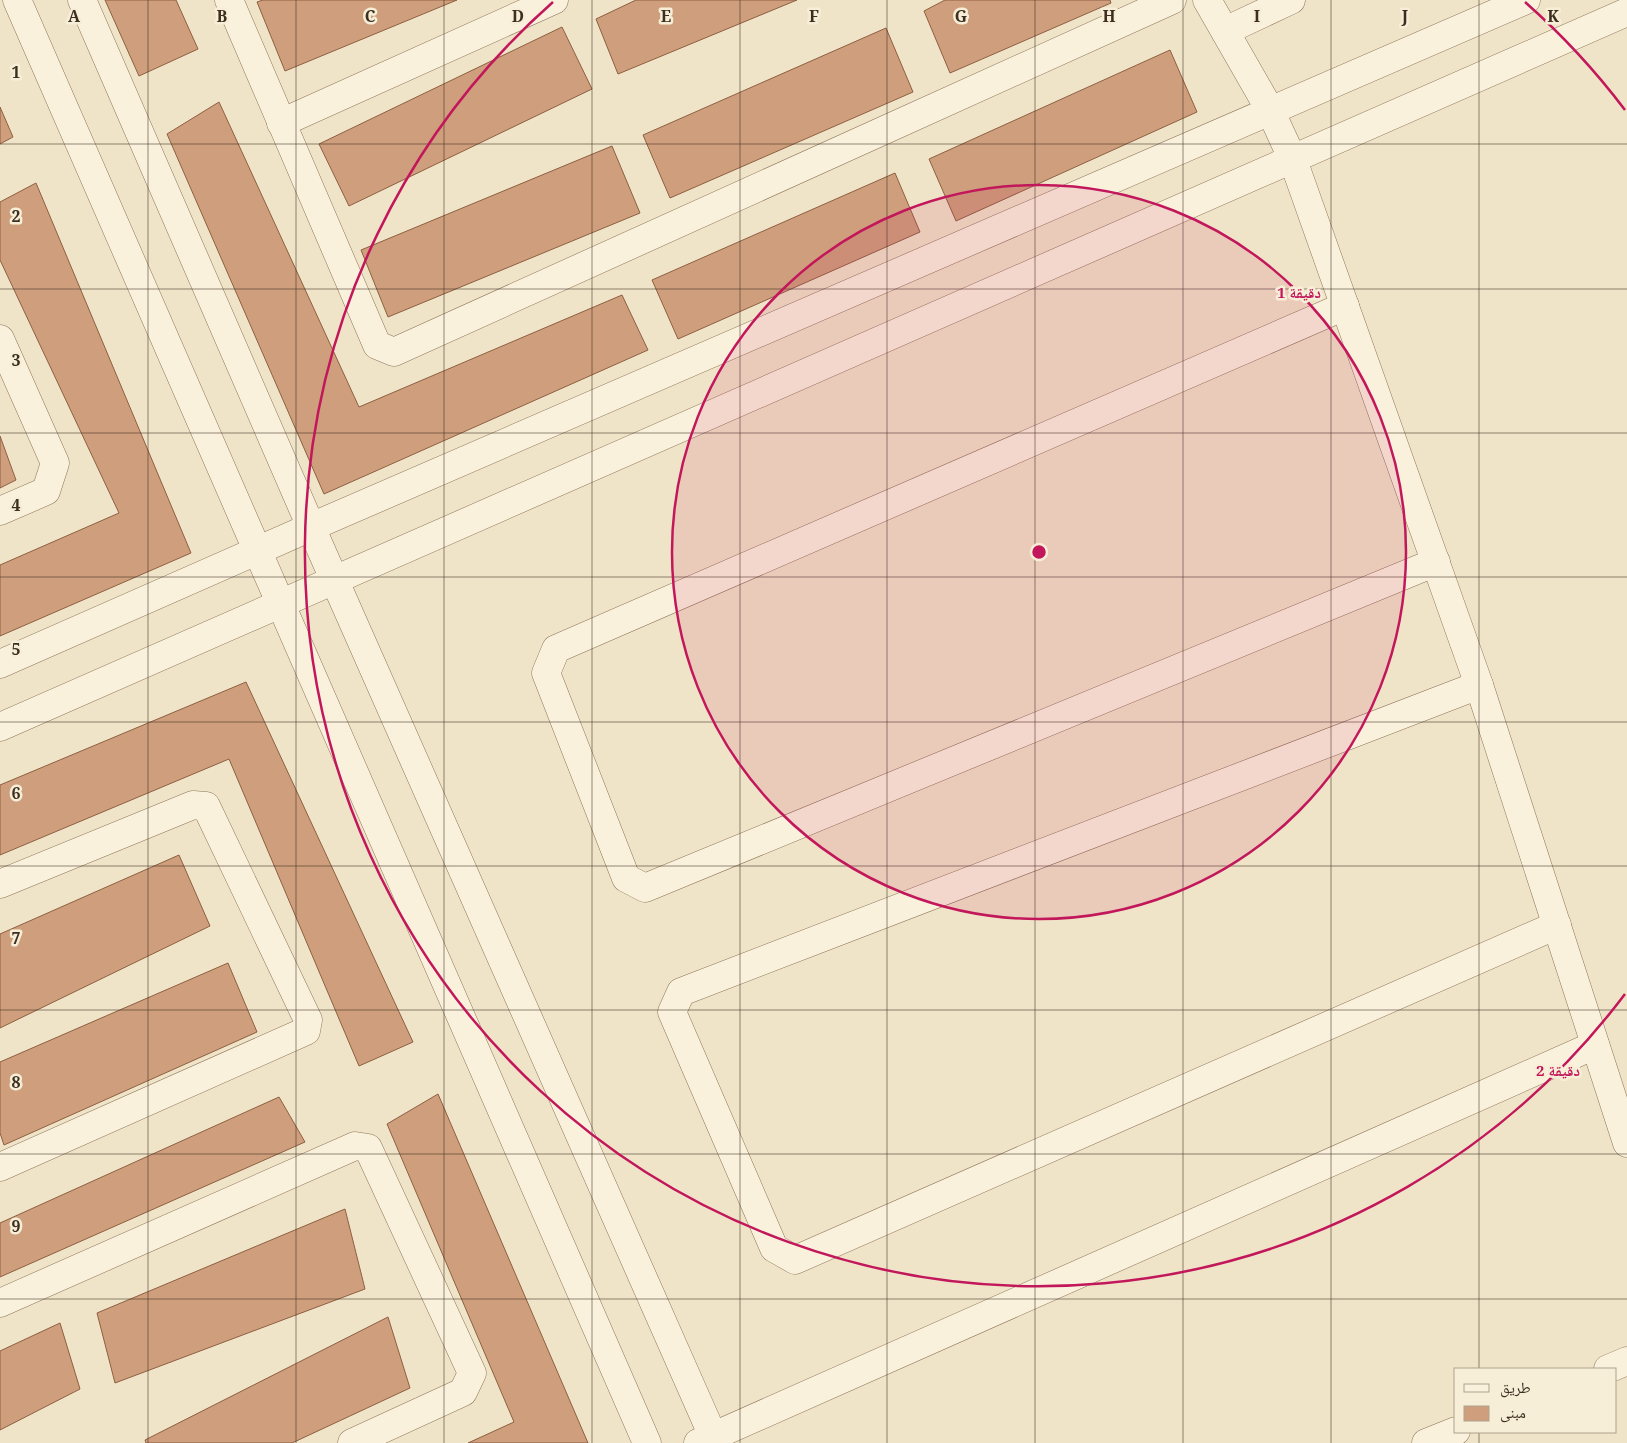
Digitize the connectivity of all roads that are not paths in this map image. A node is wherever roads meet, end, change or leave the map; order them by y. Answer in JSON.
{"nodes":[{"id":1,"x":17,"y":0,"type":"edge"},
{"id":2,"x":82,"y":0,"type":"edge"},
{"id":3,"x":229,"y":0,"type":"edge"},
{"id":4,"x":554,"y":0,"type":"edge"},
{"id":5,"x":1172,"y":0,"type":"edge"},
{"id":6,"x":1207,"y":0,"type":"edge"},
{"id":7,"x":1291,"y":0,"type":"edge"},
{"id":8,"x":1526,"y":0,"type":"edge"},
{"id":9,"x":1627,"y":12,"type":"edge"},
{"id":10,"x":1224,"y":31,"type":"junction"},
{"id":11,"x":1270,"y":110,"type":"junction"},
{"id":12,"x":281,"y":123,"type":"junction"},
{"id":13,"x":1293,"y":160,"type":"junction"},
{"id":14,"x":1345,"y":306,"type":"junction"},
{"id":15,"x":0,"y":339,"type":"edge"},
{"id":16,"x":0,"y":511,"type":"edge"},
{"id":17,"x":311,"y":527,"type":"junction"},
{"id":18,"x":257,"y":552,"type":"junction"},
{"id":19,"x":1436,"y":562,"type":"junction"},
{"id":20,"x":335,"y":581,"type":"junction"},
{"id":21,"x":281,"y":605,"type":"junction"},
{"id":22,"x":0,"y":664,"type":"edge"},
{"id":23,"x":1479,"y":685,"type":"junction"},
{"id":24,"x":0,"y":727,"type":"edge"},
{"id":25,"x":0,"y":884,"type":"edge"},
{"id":26,"x":1557,"y":925,"type":"junction"},
{"id":27,"x":1595,"y":1045,"type":"junction"},
{"id":28,"x":1627,"y":1143,"type":"edge"},
{"id":29,"x":0,"y":1168,"type":"edge"},
{"id":30,"x":0,"y":1303,"type":"edge"},
{"id":31,"x":1627,"y":1361,"type":"edge"},
{"id":32,"x":1610,"y":1368,"type":"edge"},
{"id":33,"x":1454,"y":1432,"type":"edge"},
{"id":34,"x":710,"y":1441,"type":"edge"},
{"id":35,"x":352,"y":1443,"type":"edge"},
{"id":36,"x":647,"y":1443,"type":"edge"},
{"id":37,"x":1426,"y":1443,"type":"edge"}],
"edges":[{"from":1,"to":18,"type":"street"},
{"from":2,"to":17,"type":"street"},
{"from":3,"to":12,"type":"street"},
{"from":4,"to":12,"type":"street"},
{"from":5,"to":12,"type":"street"},
{"from":6,"to":10,"type":"street"},
{"from":7,"to":10,"type":"street"},
{"from":8,"to":11,"type":"street"},
{"from":9,"to":13,"type":"street"},
{"from":10,"to":11,"type":"street"},
{"from":11,"to":13,"type":"street"},
{"from":11,"to":17,"type":"street"},
{"from":13,"to":14,"type":"street"},
{"from":13,"to":20,"type":"street"},
{"from":14,"to":19,"type":"street"},
{"from":14,"to":19,"type":"street"},
{"from":15,"to":16,"type":"street"},
{"from":17,"to":18,"type":"street"},
{"from":17,"to":20,"type":"street"},
{"from":18,"to":21,"type":"street"},
{"from":18,"to":22,"type":"street"},
{"from":19,"to":23,"type":"street"},
{"from":20,"to":21,"type":"street"},
{"from":20,"to":34,"type":"street"},
{"from":21,"to":24,"type":"street"},
{"from":21,"to":36,"type":"street"},
{"from":23,"to":26,"type":"street"},
{"from":23,"to":26,"type":"street"},
{"from":25,"to":29,"type":"street"},
{"from":26,"to":27,"type":"street"},
{"from":27,"to":28,"type":"street"},
{"from":27,"to":34,"type":"street"},
{"from":30,"to":35,"type":"street"},
{"from":31,"to":32,"type":"street"},
{"from":33,"to":37,"type":"street"}]}
